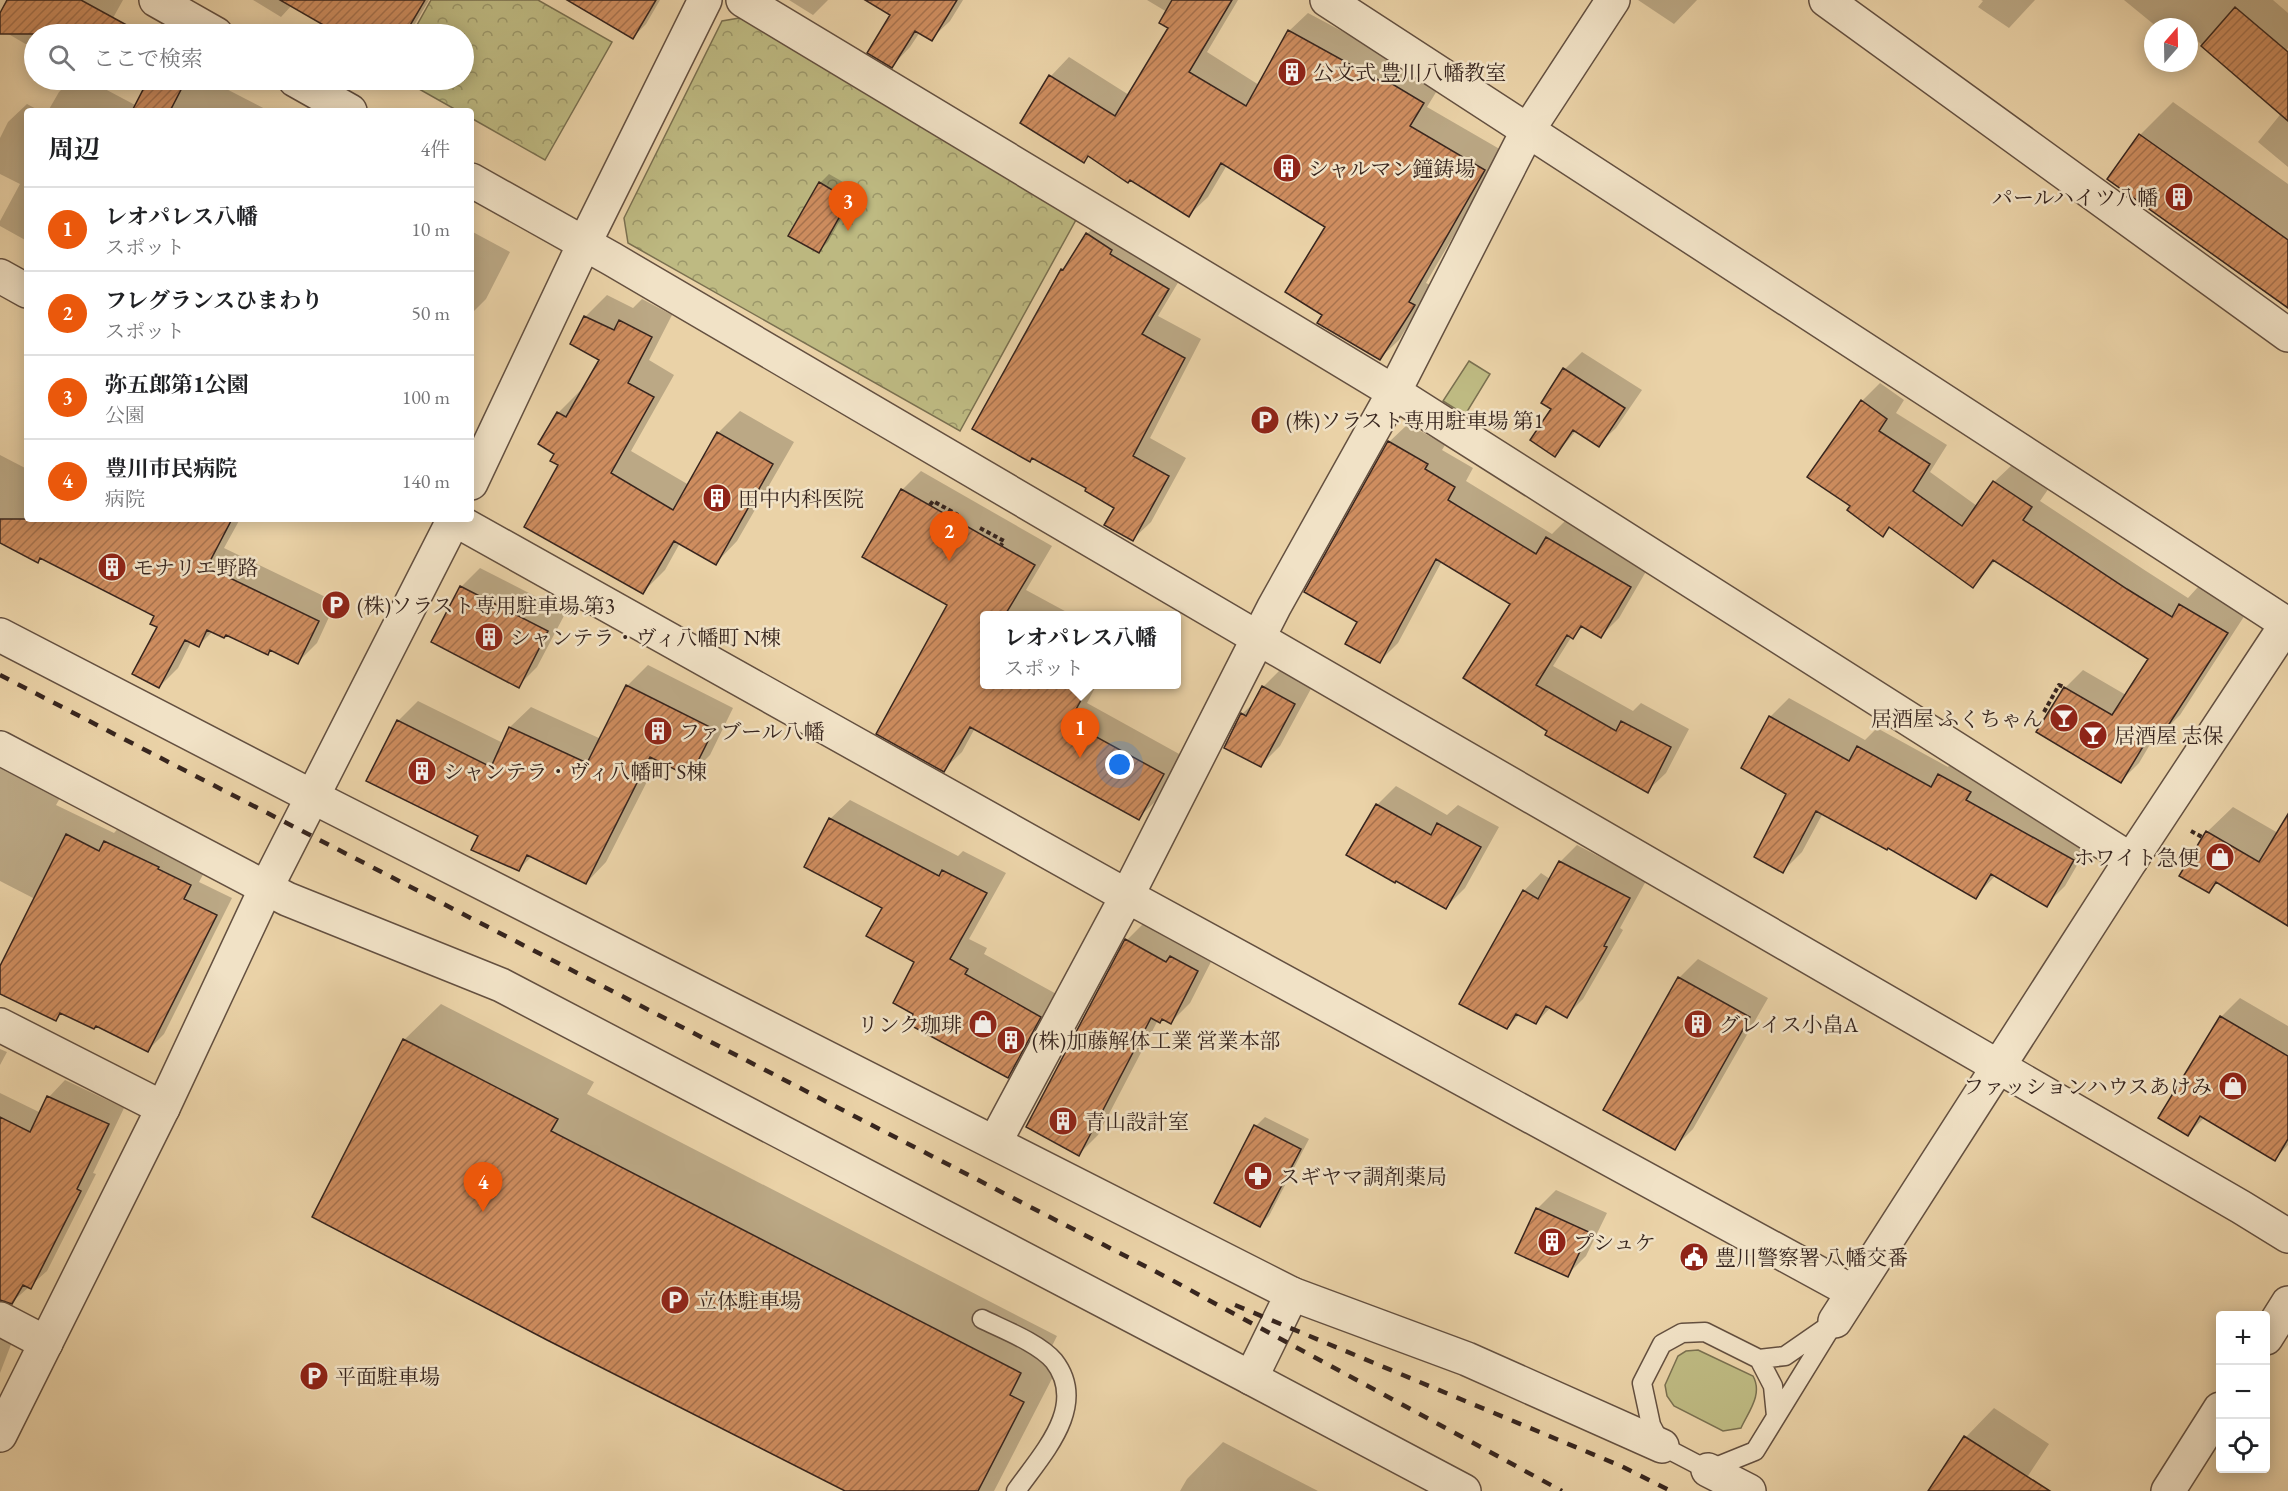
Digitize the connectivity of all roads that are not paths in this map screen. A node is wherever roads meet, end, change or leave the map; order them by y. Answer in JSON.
{"nodes":[{"id":1,"x":156,"y":0,"type":"edge"},
{"id":2,"x":705,"y":0,"type":"edge"},
{"id":3,"x":743,"y":0,"type":"edge"},
{"id":4,"x":1327,"y":0,"type":"edge"},
{"id":5,"x":1613,"y":0,"type":"edge"},
{"id":6,"x":1826,"y":0,"type":"edge"},
{"id":7,"x":198,"y":24,"type":"edge"},
{"id":8,"x":313,"y":90,"type":"edge"},
{"id":9,"x":345,"y":108,"type":"edge"},
{"id":10,"x":1528,"y":130,"type":"junction"},
{"id":11,"x":474,"y":182,"type":"edge"},
{"id":12,"x":584,"y":244,"type":"junction"},
{"id":13,"x":0,"y":276,"type":"edge"},
{"id":14,"x":24,"y":289,"type":"edge"},
{"id":15,"x":2288,"y":335,"type":"edge"},
{"id":16,"x":1394,"y":392,"type":"junction"},
{"id":17,"x":474,"y":477,"type":"edge"},
{"id":18,"x":452,"y":522,"type":"edge"},
{"id":19,"x":459,"y":522,"type":"edge"},
{"id":20,"x":2288,"y":624,"type":"edge"},
{"id":21,"x":0,"y":635,"type":"edge"},
{"id":22,"x":1258,"y":638,"type":"junction"},
{"id":23,"x":0,"y":747,"type":"edge"},
{"id":24,"x":313,"y":797,"type":"junction"},
{"id":25,"x":2131,"y":860,"type":"junction"},
{"id":26,"x":266,"y":888,"type":"junction"},
{"id":27,"x":1127,"y":896,"type":"junction"},
{"id":28,"x":0,"y":1025,"type":"edge"},
{"id":29,"x":1998,"y":1067,"type":"junction"},
{"id":30,"x":163,"y":1108,"type":"junction"},
{"id":31,"x":994,"y":1142,"type":"junction"},
{"id":32,"x":2288,"y":1236,"type":"edge"},
{"id":33,"x":1853,"y":1292,"type":"junction"},
{"id":34,"x":1292,"y":1294,"type":"junction"},
{"id":35,"x":2288,"y":1303,"type":"edge"},
{"id":36,"x":0,"y":1319,"type":"edge"},
{"id":37,"x":982,"y":1319,"type":"dead end"},
{"id":38,"x":1835,"y":1321,"type":"junction"},
{"id":39,"x":2270,"y":1330,"type":"edge"},
{"id":40,"x":46,"y":1343,"type":"junction"},
{"id":41,"x":1759,"y":1359,"type":"junction"},
{"id":42,"x":1251,"y":1378,"type":"junction"},
{"id":43,"x":2216,"y":1415,"type":"edge"},
{"id":44,"x":1776,"y":1416,"type":"junction"},
{"id":45,"x":0,"y":1435,"type":"edge"},
{"id":46,"x":1662,"y":1446,"type":"junction"},
{"id":47,"x":1708,"y":1470,"type":"junction"},
{"id":48,"x":1016,"y":1491,"type":"edge"},
{"id":49,"x":1464,"y":1491,"type":"edge"},
{"id":50,"x":1749,"y":1491,"type":"edge"},
{"id":51,"x":2168,"y":1491,"type":"edge"}],
"edges":[{"from":1,"to":7,"type":"street"},
{"from":2,"to":12,"type":"street"},
{"from":3,"to":16,"type":"street"},
{"from":4,"to":10,"type":"street"},
{"from":5,"to":10,"type":"street"},
{"from":6,"to":15,"type":"street"},
{"from":8,"to":9,"type":"street"},
{"from":10,"to":16,"type":"street"},
{"from":10,"to":20,"type":"street"},
{"from":11,"to":12,"type":"street"},
{"from":12,"to":17,"type":"street"},
{"from":12,"to":22,"type":"street"},
{"from":13,"to":14,"type":"street"},
{"from":16,"to":22,"type":"street"},
{"from":16,"to":25,"type":"street"},
{"from":18,"to":24,"type":"street"},
{"from":19,"to":27,"type":"street"},
{"from":20,"to":25,"type":"street"},
{"from":21,"to":24,"type":"street"},
{"from":22,"to":27,"type":"street"},
{"from":22,"to":29,"type":"street"},
{"from":23,"to":26,"type":"street"},
{"from":24,"to":26,"type":"street"},
{"from":24,"to":31,"type":"street"},
{"from":25,"to":29,"type":"street"},
{"from":26,"to":30,"type":"street"},
{"from":26,"to":42,"type":"street"},
{"from":27,"to":31,"type":"street"},
{"from":27,"to":33,"type":"street"},
{"from":28,"to":30,"type":"street"},
{"from":29,"to":32,"type":"street"},
{"from":29,"to":33,"type":"street"},
{"from":30,"to":40,"type":"street"},
{"from":31,"to":34,"type":"street"},
{"from":33,"to":38,"type":"street"},
{"from":34,"to":42,"type":"street"},
{"from":34,"to":46,"type":"street"},
{"from":35,"to":39,"type":"street"},
{"from":36,"to":40,"type":"street"},
{"from":37,"to":48,"type":"lane"},
{"from":38,"to":41,"type":"lane"},
{"from":38,"to":44,"type":"lane"},
{"from":40,"to":45,"type":"street"},
{"from":41,"to":44,"type":"lane"},
{"from":41,"to":46,"type":"lane"},
{"from":42,"to":49,"type":"street"},
{"from":43,"to":51,"type":"street"},
{"from":44,"to":47,"type":"lane"},
{"from":46,"to":47,"type":"lane"},
{"from":47,"to":50,"type":"street"}]}
